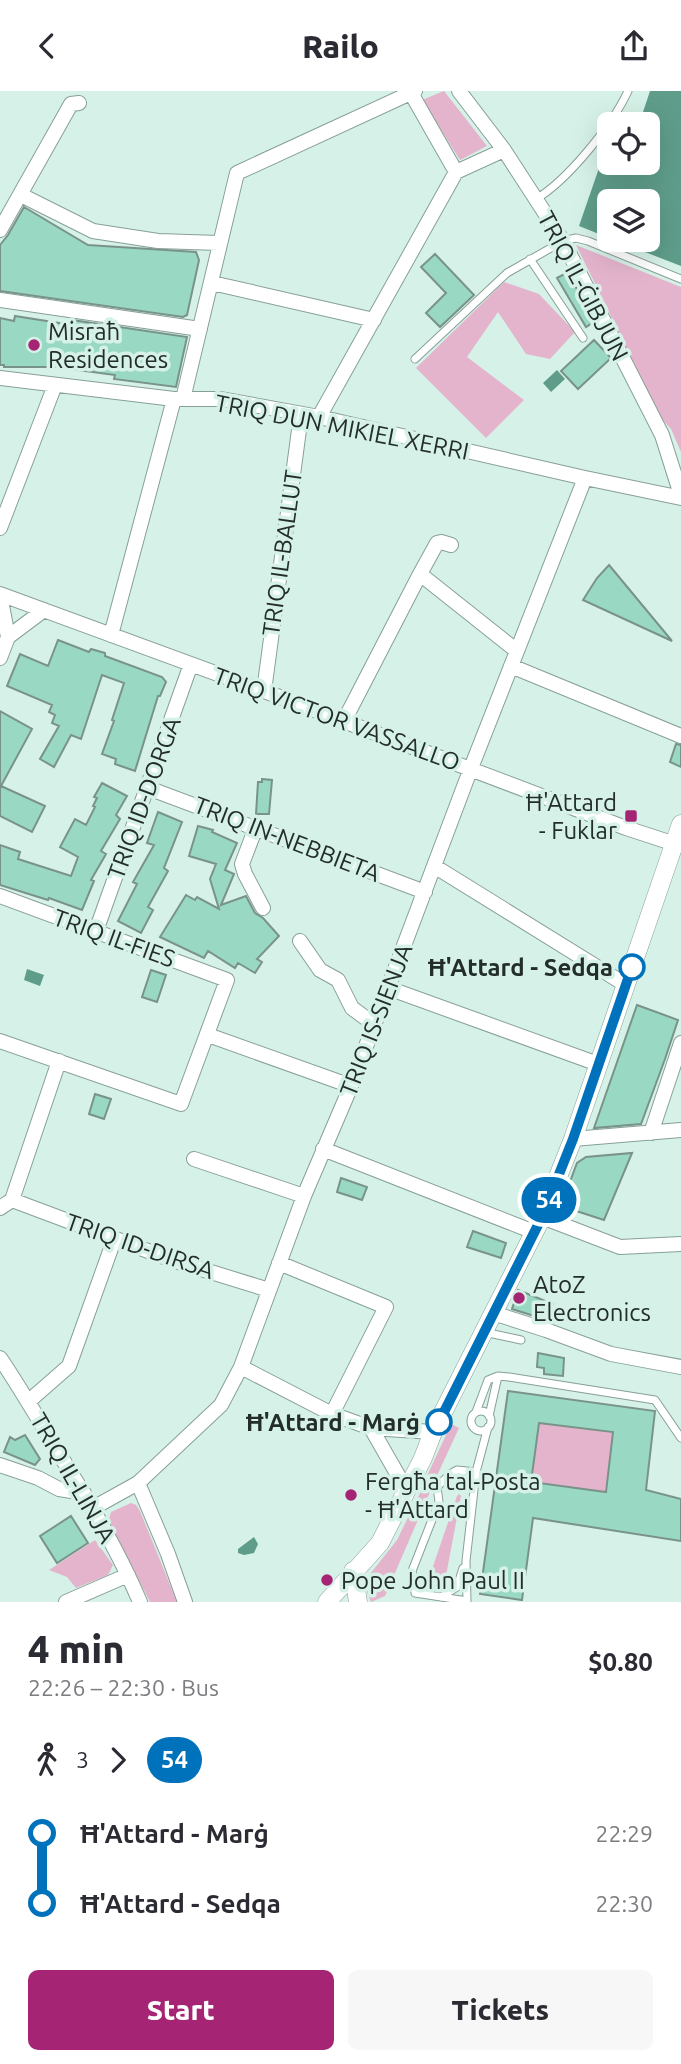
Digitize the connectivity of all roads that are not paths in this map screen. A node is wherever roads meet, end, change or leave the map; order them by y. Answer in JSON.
{"nodes":[{"id":1,"x":459,"y":91,"type":"edge"},
{"id":2,"x":628,"y":91,"type":"edge"},
{"id":3,"x":413,"y":92,"type":"edge"},
{"id":4,"x":79,"y":103,"type":"dead end"},
{"id":5,"x":504,"y":151,"type":"junction"},
{"id":6,"x":456,"y":172,"type":"junction"},
{"id":7,"x":21,"y":195,"type":"junction"},
{"id":8,"x":536,"y":199,"type":"junction"},
{"id":9,"x":0,"y":230,"type":"edge"},
{"id":10,"x":563,"y":241,"type":"junction"},
{"id":11,"x":219,"y":243,"type":"junction"},
{"id":12,"x":530,"y":259,"type":"junction"},
{"id":13,"x":681,"y":279,"type":"edge"},
{"id":14,"x":212,"y":282,"type":"junction"},
{"id":15,"x":0,"y":300,"type":"edge"},
{"id":16,"x":374,"y":320,"type":"junction"},
{"id":17,"x":200,"y":329,"type":"junction"},
{"id":18,"x":583,"y":338,"type":"dead end"},
{"id":19,"x":415,"y":359,"type":"dead end"},
{"id":20,"x":0,"y":378,"type":"edge"},
{"id":21,"x":55,"y":385,"type":"junction"},
{"id":22,"x":179,"y":399,"type":"junction"},
{"id":23,"x":301,"y":415,"type":"junction"},
{"id":24,"x":319,"y":417,"type":"junction"},
{"id":25,"x":585,"y":478,"type":"junction"},
{"id":26,"x":681,"y":496,"type":"edge"},
{"id":27,"x":0,"y":528,"type":"edge"},
{"id":28,"x":451,"y":545,"type":"dead end"},
{"id":29,"x":420,"y":574,"type":"junction"},
{"id":30,"x":0,"y":595,"type":"edge"},
{"id":31,"x":44,"y":610,"type":"junction"},
{"id":32,"x":111,"y":635,"type":"junction"},
{"id":33,"x":8,"y":637,"type":"junction"},
{"id":34,"x":517,"y":651,"type":"junction"},
{"id":35,"x":0,"y":659,"type":"edge"},
{"id":36,"x":191,"y":664,"type":"junction"},
{"id":37,"x":511,"y":666,"type":"junction"},
{"id":38,"x":264,"y":691,"type":"junction"},
{"id":39,"x":344,"y":722,"type":"junction"},
{"id":40,"x":681,"y":736,"type":"edge"},
{"id":41,"x":471,"y":768,"type":"junction"},
{"id":42,"x":148,"y":788,"type":"junction"},
{"id":43,"x":681,"y":824,"type":"edge"},
{"id":44,"x":256,"y":827,"type":"junction"},
{"id":45,"x":674,"y":844,"type":"junction"},
{"id":46,"x":435,"y":866,"type":"junction"},
{"id":47,"x":425,"y":891,"type":"junction"},
{"id":48,"x":0,"y":896,"type":"edge"},
{"id":49,"x":263,"y":908,"type":"dead end"},
{"id":50,"x":96,"y":932,"type":"junction"},
{"id":51,"x":300,"y":941,"type":"dead end"},
{"id":52,"x":626,"y":985,"type":"junction"},
{"id":53,"x":388,"y":988,"type":"junction"},
{"id":54,"x":375,"y":1025,"type":"junction"},
{"id":55,"x":208,"y":1035,"type":"junction"},
{"id":56,"x":0,"y":1041,"type":"edge"},
{"id":57,"x":681,"y":1043,"type":"edge"},
{"id":58,"x":59,"y":1061,"type":"junction"},
{"id":59,"x":598,"y":1064,"type":"junction"},
{"id":60,"x":351,"y":1086,"type":"junction"},
{"id":61,"x":681,"y":1130,"type":"edge"},
{"id":62,"x":651,"y":1132,"type":"junction"},
{"id":63,"x":573,"y":1139,"type":"junction"},
{"id":64,"x":323,"y":1149,"type":"junction"},
{"id":65,"x":194,"y":1159,"type":"dead end"},
{"id":66,"x":304,"y":1196,"type":"junction"},
{"id":67,"x":6,"y":1204,"type":"edge"},
{"id":68,"x":538,"y":1225,"type":"junction"},
{"id":69,"x":114,"y":1240,"type":"junction"},
{"id":70,"x":681,"y":1244,"type":"edge"},
{"id":71,"x":279,"y":1263,"type":"junction"},
{"id":72,"x":269,"y":1290,"type":"junction"},
{"id":73,"x":493,"y":1313,"type":"junction"},
{"id":74,"x":484,"y":1332,"type":"junction"},
{"id":75,"x":521,"y":1341,"type":"dead end"},
{"id":76,"x":0,"y":1358,"type":"edge"},
{"id":77,"x":241,"y":1367,"type":"junction"},
{"id":78,"x":681,"y":1367,"type":"edge"},
{"id":79,"x":498,"y":1376,"type":"junction"},
{"id":80,"x":29,"y":1401,"type":"junction"},
{"id":81,"x":476,"y":1412,"type":"junction"},
{"id":82,"x":332,"y":1414,"type":"junction"},
{"id":83,"x":489,"y":1416,"type":"junction"},
{"id":84,"x":489,"y":1427,"type":"junction"},
{"id":85,"x":370,"y":1429,"type":"junction"},
{"id":86,"x":433,"y":1432,"type":"junction"},
{"id":87,"x":681,"y":1437,"type":"edge"},
{"id":88,"x":0,"y":1465,"type":"edge"},
{"id":89,"x":476,"y":1472,"type":"junction"},
{"id":90,"x":72,"y":1473,"type":"junction"},
{"id":91,"x":449,"y":1475,"type":"junction"},
{"id":92,"x":38,"y":1478,"type":"junction"},
{"id":93,"x":138,"y":1483,"type":"junction"},
{"id":94,"x":410,"y":1483,"type":"junction"},
{"id":95,"x":437,"y":1487,"type":"junction"},
{"id":96,"x":84,"y":1493,"type":"junction"},
{"id":97,"x":439,"y":1502,"type":"junction"},
{"id":98,"x":93,"y":1508,"type":"junction"},
{"id":99,"x":466,"y":1560,"type":"junction"},
{"id":100,"x":353,"y":1571,"type":"junction"},
{"id":101,"x":128,"y":1575,"type":"junction"},
{"id":102,"x":441,"y":1597,"type":"junction"},
{"id":103,"x":337,"y":1599,"type":"edge"},
{"id":104,"x":66,"y":1602,"type":"edge"},
{"id":105,"x":140,"y":1602,"type":"edge"},
{"id":106,"x":185,"y":1602,"type":"edge"},
{"id":107,"x":358,"y":1602,"type":"edge"}],
"edges":[{"from":1,"to":5,"type":"street","name":"TRIQ IL-ĠIBJUN"},
{"from":2,"to":8,"type":"lane"},
{"from":3,"to":6,"type":"street"},
{"from":3,"to":11,"type":"street"},
{"from":4,"to":7,"type":"street"},
{"from":5,"to":6,"type":"street"},
{"from":5,"to":8,"type":"street","name":"TRIQ IL-ĠIBJUN"},
{"from":6,"to":16,"type":"street"},
{"from":7,"to":9,"type":"street"},
{"from":7,"to":11,"type":"street"},
{"from":8,"to":10,"type":"street","name":"TRIQ IL-ĠIBJUN"},
{"from":10,"to":12,"type":"lane"},
{"from":10,"to":13,"type":"lane"},
{"from":10,"to":26,"type":"street","name":"TRIQ IL-ĠIBJUN"},
{"from":11,"to":14,"type":"street"},
{"from":12,"to":18,"type":"lane"},
{"from":12,"to":19,"type":"lane"},
{"from":14,"to":16,"type":"street"},
{"from":14,"to":17,"type":"street"},
{"from":15,"to":17,"type":"street"},
{"from":16,"to":24,"type":"street"},
{"from":17,"to":22,"type":"street"},
{"from":20,"to":21,"type":"street","name":"TRIQ DUN MIKIEL XERRI"},
{"from":21,"to":22,"type":"street","name":"TRIQ DUN MIKIEL XERRI"},
{"from":21,"to":27,"type":"street"},
{"from":22,"to":23,"type":"street","name":"TRIQ DUN MIKIEL XERRI"},
{"from":22,"to":32,"type":"street"},
{"from":23,"to":24,"type":"street","name":"TRIQ DUN MIKIEL XERRI"},
{"from":23,"to":38,"type":"street","name":"TRIQ IL-BALLUT"},
{"from":24,"to":25,"type":"street","name":"TRIQ DUN MIKIEL XERRI"},
{"from":25,"to":26,"type":"street","name":"TRIQ DUN MIKIEL XERRI"},
{"from":25,"to":34,"type":"street","name":"TRIQ IS-SIENJA"},
{"from":28,"to":29,"type":"street"},
{"from":29,"to":34,"type":"street"},
{"from":29,"to":39,"type":"street"},
{"from":30,"to":31,"type":"street","name":"TRIQ VICTOR VASSALLO"},
{"from":30,"to":33,"type":"street"},
{"from":31,"to":32,"type":"street","name":"TRIQ VICTOR VASSALLO"},
{"from":31,"to":33,"type":"street"},
{"from":32,"to":36,"type":"street","name":"TRIQ VICTOR VASSALLO"},
{"from":33,"to":35,"type":"street"},
{"from":34,"to":37,"type":"street","name":"TRIQ IS-SIENJA"},
{"from":36,"to":38,"type":"street","name":"TRIQ VICTOR VASSALLO"},
{"from":36,"to":42,"type":"street","name":"TRIQ ID-DORGA"},
{"from":37,"to":40,"type":"street"},
{"from":37,"to":41,"type":"street","name":"TRIQ IS-SIENJA"},
{"from":38,"to":39,"type":"street","name":"TRIQ VICTOR VASSALLO"},
{"from":39,"to":41,"type":"street","name":"TRIQ VICTOR VASSALLO"},
{"from":41,"to":45,"type":"street","name":"TRIQ VICTOR VASSALLO"},
{"from":41,"to":46,"type":"street","name":"TRIQ IS-SIENJA"},
{"from":42,"to":44,"type":"street","name":"TRIQ IN-NEBBIETA"},
{"from":42,"to":50,"type":"street","name":"TRIQ ID-DORGA"},
{"from":43,"to":45,"type":"street"},
{"from":44,"to":47,"type":"street","name":"TRIQ IN-NEBBIETA"},
{"from":44,"to":49,"type":"street"},
{"from":45,"to":52,"type":"street"},
{"from":46,"to":47,"type":"street","name":"TRIQ IS-SIENJA"},
{"from":46,"to":52,"type":"street"},
{"from":47,"to":53,"type":"street","name":"TRIQ IS-SIENJA"},
{"from":48,"to":50,"type":"street","name":"TRIQ IL-FIES"},
{"from":50,"to":55,"type":"street","name":"TRIQ IL-FIES"},
{"from":51,"to":54,"type":"street"},
{"from":52,"to":59,"type":"street"},
{"from":53,"to":54,"type":"street","name":"TRIQ IS-SIENJA"},
{"from":53,"to":59,"type":"street"},
{"from":54,"to":60,"type":"street","name":"TRIQ IS-SIENJA"},
{"from":55,"to":58,"type":"street"},
{"from":55,"to":60,"type":"street"},
{"from":56,"to":58,"type":"street"},
{"from":57,"to":62,"type":"street"},
{"from":58,"to":67,"type":"street"},
{"from":59,"to":63,"type":"street"},
{"from":60,"to":64,"type":"street","name":"TRIQ IS-SIENJA"},
{"from":61,"to":62,"type":"street"},
{"from":62,"to":63,"type":"street"},
{"from":63,"to":68,"type":"street"},
{"from":64,"to":66,"type":"street","name":"TRIQ IS-SIENJA"},
{"from":64,"to":68,"type":"street"},
{"from":65,"to":66,"type":"street"},
{"from":66,"to":71,"type":"street","name":"TRIQ IS-SIENJA"},
{"from":67,"to":69,"type":"street","name":"TRIQ ID-DIRSA"},
{"from":68,"to":70,"type":"street"},
{"from":68,"to":73,"type":"street"},
{"from":69,"to":72,"type":"street","name":"TRIQ ID-DIRSA"},
{"from":69,"to":80,"type":"street"},
{"from":71,"to":72,"type":"street","name":"TRIQ IS-SIENJA"},
{"from":71,"to":82,"type":"street"},
{"from":72,"to":77,"type":"street","name":"TRIQ IS-SIENJA"},
{"from":73,"to":74,"type":"street"},
{"from":73,"to":78,"type":"street"},
{"from":74,"to":75,"type":"lane"},
{"from":74,"to":86,"type":"street"},
{"from":76,"to":80,"type":"street","name":"TRIQ IL-LINJA"},
{"from":77,"to":82,"type":"street"},
{"from":77,"to":93,"type":"street","name":"TRIQ IS-SIENJA"},
{"from":79,"to":81,"type":"lane"},
{"from":79,"to":83,"type":"lane"},
{"from":79,"to":87,"type":"lane"},
{"from":80,"to":90,"type":"street","name":"TRIQ IL-LINJA"},
{"from":81,"to":83,"type":"lane"},
{"from":81,"to":84,"type":"lane"},
{"from":82,"to":85,"type":"street"},
{"from":83,"to":84,"type":"lane"},
{"from":84,"to":89,"type":"lane"},
{"from":85,"to":86,"type":"street"},
{"from":85,"to":94,"type":"street"},
{"from":86,"to":94,"type":"street"},
{"from":88,"to":92,"type":"street"},
{"from":89,"to":91,"type":"lane"},
{"from":89,"to":99,"type":"lane"},
{"from":90,"to":92,"type":"street"},
{"from":90,"to":96,"type":"street","name":"TRIQ IL-LINJA"},
{"from":91,"to":95,"type":"lane"},
{"from":91,"to":97,"type":"lane"},
{"from":92,"to":96,"type":"street"},
{"from":93,"to":98,"type":"street","name":"TRIQ IS-SIENJA"},
{"from":93,"to":106,"type":"street"},
{"from":94,"to":95,"type":"lane"},
{"from":94,"to":100,"type":"street"},
{"from":95,"to":97,"type":"lane"},
{"from":96,"to":98,"type":"street","name":"TRIQ IL-LINJA"},
{"from":97,"to":102,"type":"lane"},
{"from":98,"to":101,"type":"street","name":"TRIQ IL-LINJA"},
{"from":99,"to":102,"type":"lane"},
{"from":99,"to":102,"type":"lane"},
{"from":100,"to":103,"type":"street"},
{"from":100,"to":107,"type":"street"},
{"from":101,"to":104,"type":"street"},
{"from":101,"to":105,"type":"street","name":"TRIQ IL-LINJA"}]}
